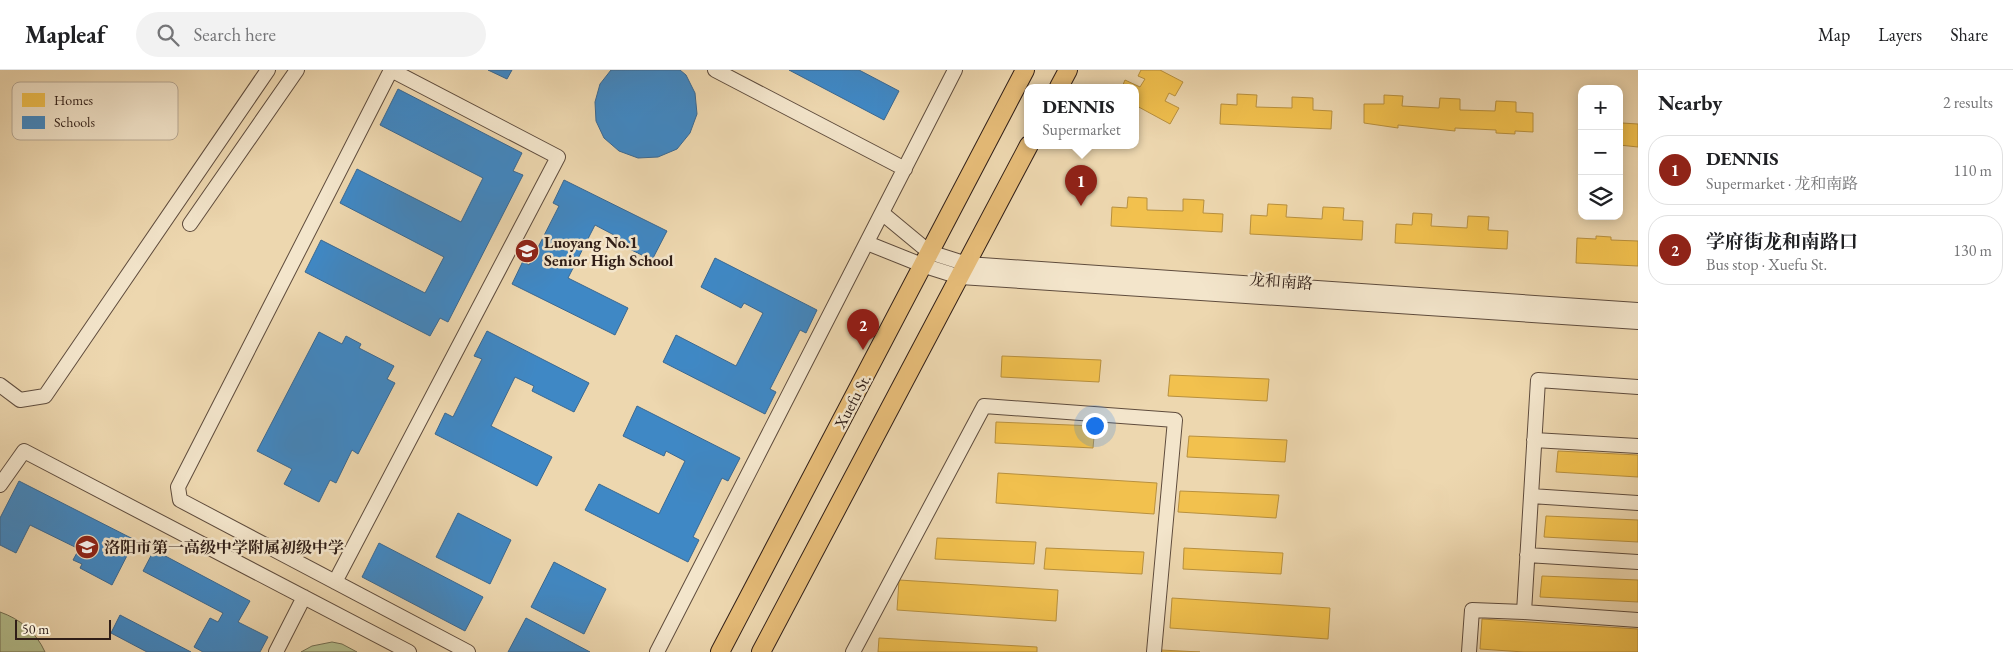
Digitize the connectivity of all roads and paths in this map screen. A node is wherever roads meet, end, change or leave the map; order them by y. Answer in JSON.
{"nodes":[{"id":1,"x":268,"y":70,"type":"edge"},
{"id":2,"x":297,"y":70,"type":"edge"},
{"id":3,"x":714,"y":70,"type":"edge"},
{"id":4,"x":956,"y":70,"type":"edge"},
{"id":5,"x":1025,"y":70,"type":"edge"},
{"id":6,"x":1068,"y":70,"type":"edge"},
{"id":7,"x":1061,"y":84,"type":"edge"},
{"id":8,"x":1027,"y":149,"type":"edge"},
{"id":9,"x":905,"y":169,"type":"junction"},
{"id":10,"x":882,"y":213,"type":"junction"},
{"id":11,"x":190,"y":224,"type":"dead end"},
{"id":12,"x":867,"y":243,"type":"junction"},
{"id":13,"x":926,"y":259,"type":"junction"},
{"id":14,"x":963,"y":270,"type":"junction"},
{"id":15,"x":1638,"y":310,"type":"edge"},
{"id":16,"x":1638,"y":322,"type":"edge"},
{"id":17,"x":0,"y":385,"type":"edge"},
{"id":18,"x":1638,"y":387,"type":"edge"},
{"id":19,"x":1534,"y":440,"type":"junction"},
{"id":20,"x":1638,"y":446,"type":"edge"},
{"id":21,"x":0,"y":485,"type":"edge"},
{"id":22,"x":1531,"y":496,"type":"junction"},
{"id":23,"x":1638,"y":503,"type":"edge"},
{"id":24,"x":1527,"y":555,"type":"junction"},
{"id":25,"x":1638,"y":562,"type":"edge"},
{"id":26,"x":335,"y":582,"type":"junction"},
{"id":27,"x":304,"y":598,"type":"junction"},
{"id":28,"x":1524,"y":612,"type":"junction"},
{"id":29,"x":1638,"y":620,"type":"edge"},
{"id":30,"x":276,"y":652,"type":"edge"},
{"id":31,"x":409,"y":652,"type":"edge"},
{"id":32,"x":468,"y":652,"type":"edge"},
{"id":33,"x":656,"y":652,"type":"edge"},
{"id":34,"x":720,"y":652,"type":"edge"},
{"id":35,"x":761,"y":652,"type":"edge"},
{"id":36,"x":853,"y":652,"type":"edge"},
{"id":37,"x":1154,"y":652,"type":"edge"},
{"id":38,"x":1469,"y":652,"type":"edge"}],
"edges":[{"from":1,"to":17,"type":"street"},
{"from":2,"to":11,"type":"street"},
{"from":3,"to":9,"type":"street"},
{"from":4,"to":9,"type":"street"},
{"from":5,"to":13,"type":"main road","name":"Xuefu St."},
{"from":6,"to":7,"type":"main road"},
{"from":8,"to":14,"type":"main road"},
{"from":9,"to":10,"type":"street"},
{"from":10,"to":12,"type":"street"},
{"from":10,"to":13,"type":"street"},
{"from":12,"to":13,"type":"street","name":"龙和南路"},
{"from":12,"to":33,"type":"street"},
{"from":13,"to":14,"type":"street","name":"龙和南路"},
{"from":13,"to":34,"type":"main road","name":"Xuefu St."},
{"from":14,"to":15,"type":"street","name":"龙和南路"},
{"from":14,"to":16,"type":"street","name":"龙和南路"},
{"from":14,"to":35,"type":"main road"},
{"from":18,"to":19,"type":"street"},
{"from":19,"to":20,"type":"street"},
{"from":19,"to":22,"type":"street"},
{"from":21,"to":27,"type":"street"},
{"from":22,"to":23,"type":"street"},
{"from":22,"to":24,"type":"street"},
{"from":24,"to":25,"type":"street"},
{"from":24,"to":28,"type":"street"},
{"from":26,"to":26,"type":"street"},
{"from":26,"to":32,"type":"street"},
{"from":27,"to":30,"type":"street"},
{"from":27,"to":31,"type":"street"},
{"from":28,"to":29,"type":"street"},
{"from":28,"to":38,"type":"street"},
{"from":36,"to":37,"type":"street"}]}
